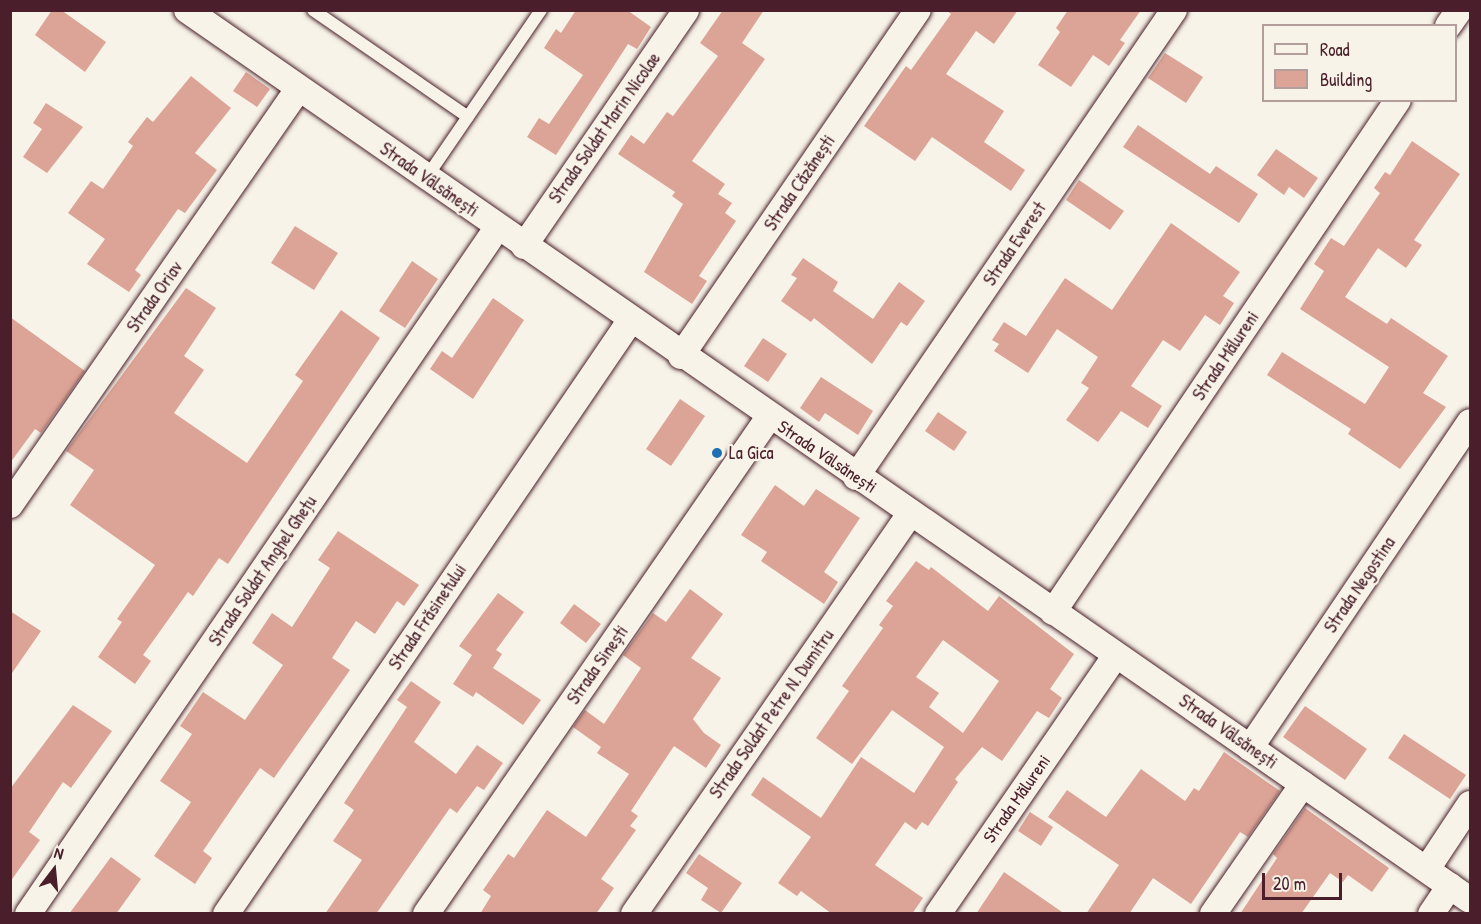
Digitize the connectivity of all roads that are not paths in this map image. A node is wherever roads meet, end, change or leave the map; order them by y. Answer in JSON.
{"nodes":[{"id":1,"x":187,"y":10,"type":"edge"},
{"id":2,"x":313,"y":10,"type":"edge"},
{"id":3,"x":541,"y":10,"type":"edge"},
{"id":4,"x":686,"y":10,"type":"edge"},
{"id":5,"x":918,"y":10,"type":"edge"},
{"id":6,"x":1174,"y":10,"type":"edge"},
{"id":7,"x":1459,"y":10,"type":"edge"},
{"id":8,"x":1449,"y":24,"type":"edge"},
{"id":9,"x":299,"y":88,"type":"junction"},
{"id":10,"x":1397,"y":102,"type":"edge"},
{"id":11,"x":468,"y":117,"type":"junction"},
{"id":12,"x":426,"y":178,"type":"junction"},
{"id":13,"x":497,"y":228,"type":"junction"},
{"id":14,"x":524,"y":246,"type":"junction"},
{"id":15,"x":630,"y":321,"type":"junction"},
{"id":16,"x":681,"y":356,"type":"junction"},
{"id":17,"x":769,"y":417,"type":"junction"},
{"id":18,"x":1470,"y":422,"type":"edge"},
{"id":19,"x":856,"y":477,"type":"junction"},
{"id":20,"x":10,"y":505,"type":"edge"},
{"id":21,"x":910,"y":514,"type":"junction"},
{"id":22,"x":1053,"y":612,"type":"junction"},
{"id":23,"x":1116,"y":656,"type":"junction"},
{"id":24,"x":1250,"y":748,"type":"junction"},
{"id":25,"x":1303,"y":784,"type":"junction"},
{"id":26,"x":1470,"y":804,"type":"edge"},
{"id":27,"x":1427,"y":869,"type":"junction"},
{"id":28,"x":1460,"y":893,"type":"edge"},
{"id":29,"x":28,"y":914,"type":"edge"},
{"id":30,"x":226,"y":914,"type":"edge"},
{"id":31,"x":426,"y":914,"type":"edge"},
{"id":32,"x":634,"y":914,"type":"edge"},
{"id":33,"x":938,"y":914,"type":"edge"},
{"id":34,"x":1214,"y":914,"type":"edge"},
{"id":35,"x":1431,"y":914,"type":"edge"}],
"edges":[{"from":1,"to":9,"type":"street","name":"Strada Vâlsănești"},
{"from":2,"to":11,"type":"lane"},
{"from":3,"to":11,"type":"lane"},
{"from":4,"to":14,"type":"street","name":"Strada Soldat Marin Nicolae"},
{"from":5,"to":16,"type":"street","name":"Strada Căzănești"},
{"from":6,"to":19,"type":"street","name":"Strada Everest"},
{"from":7,"to":8,"type":"street"},
{"from":9,"to":12,"type":"street","name":"Strada Vâlsănești"},
{"from":9,"to":20,"type":"street","name":"Strada Oriav"},
{"from":10,"to":22,"type":"street","name":"Strada Mălureni"},
{"from":11,"to":12,"type":"lane"},
{"from":12,"to":13,"type":"street","name":"Strada Vâlsănești"},
{"from":13,"to":14,"type":"street","name":"Strada Vâlsănești"},
{"from":13,"to":29,"type":"street","name":"Strada Soldat Anghel Ghețu"},
{"from":14,"to":15,"type":"street","name":"Strada Vâlsănești"},
{"from":15,"to":16,"type":"street","name":"Strada Vâlsănești"},
{"from":15,"to":30,"type":"street","name":"Strada Frăsinetului"},
{"from":16,"to":17,"type":"street","name":"Strada Vâlsănești"},
{"from":17,"to":19,"type":"street","name":"Strada Vâlsănești"},
{"from":17,"to":31,"type":"street","name":"Strada Sinești"},
{"from":18,"to":24,"type":"street","name":"Strada Negostina"},
{"from":19,"to":21,"type":"street","name":"Strada Vâlsănești"},
{"from":21,"to":22,"type":"street","name":"Strada Vâlsănești"},
{"from":21,"to":32,"type":"street","name":"Strada Soldat Petre N. Dumitru"},
{"from":22,"to":23,"type":"street","name":"Strada Vâlsănești"},
{"from":23,"to":24,"type":"street","name":"Strada Vâlsănești"},
{"from":23,"to":33,"type":"street","name":"Strada Mălureni"},
{"from":24,"to":25,"type":"street","name":"Strada Vâlsănești"},
{"from":25,"to":27,"type":"street","name":"Strada Vâlsănești"},
{"from":25,"to":34,"type":"street"},
{"from":26,"to":27,"type":"street"},
{"from":27,"to":28,"type":"street","name":"Strada Vâlsănești"},
{"from":28,"to":35,"type":"street"}]}
